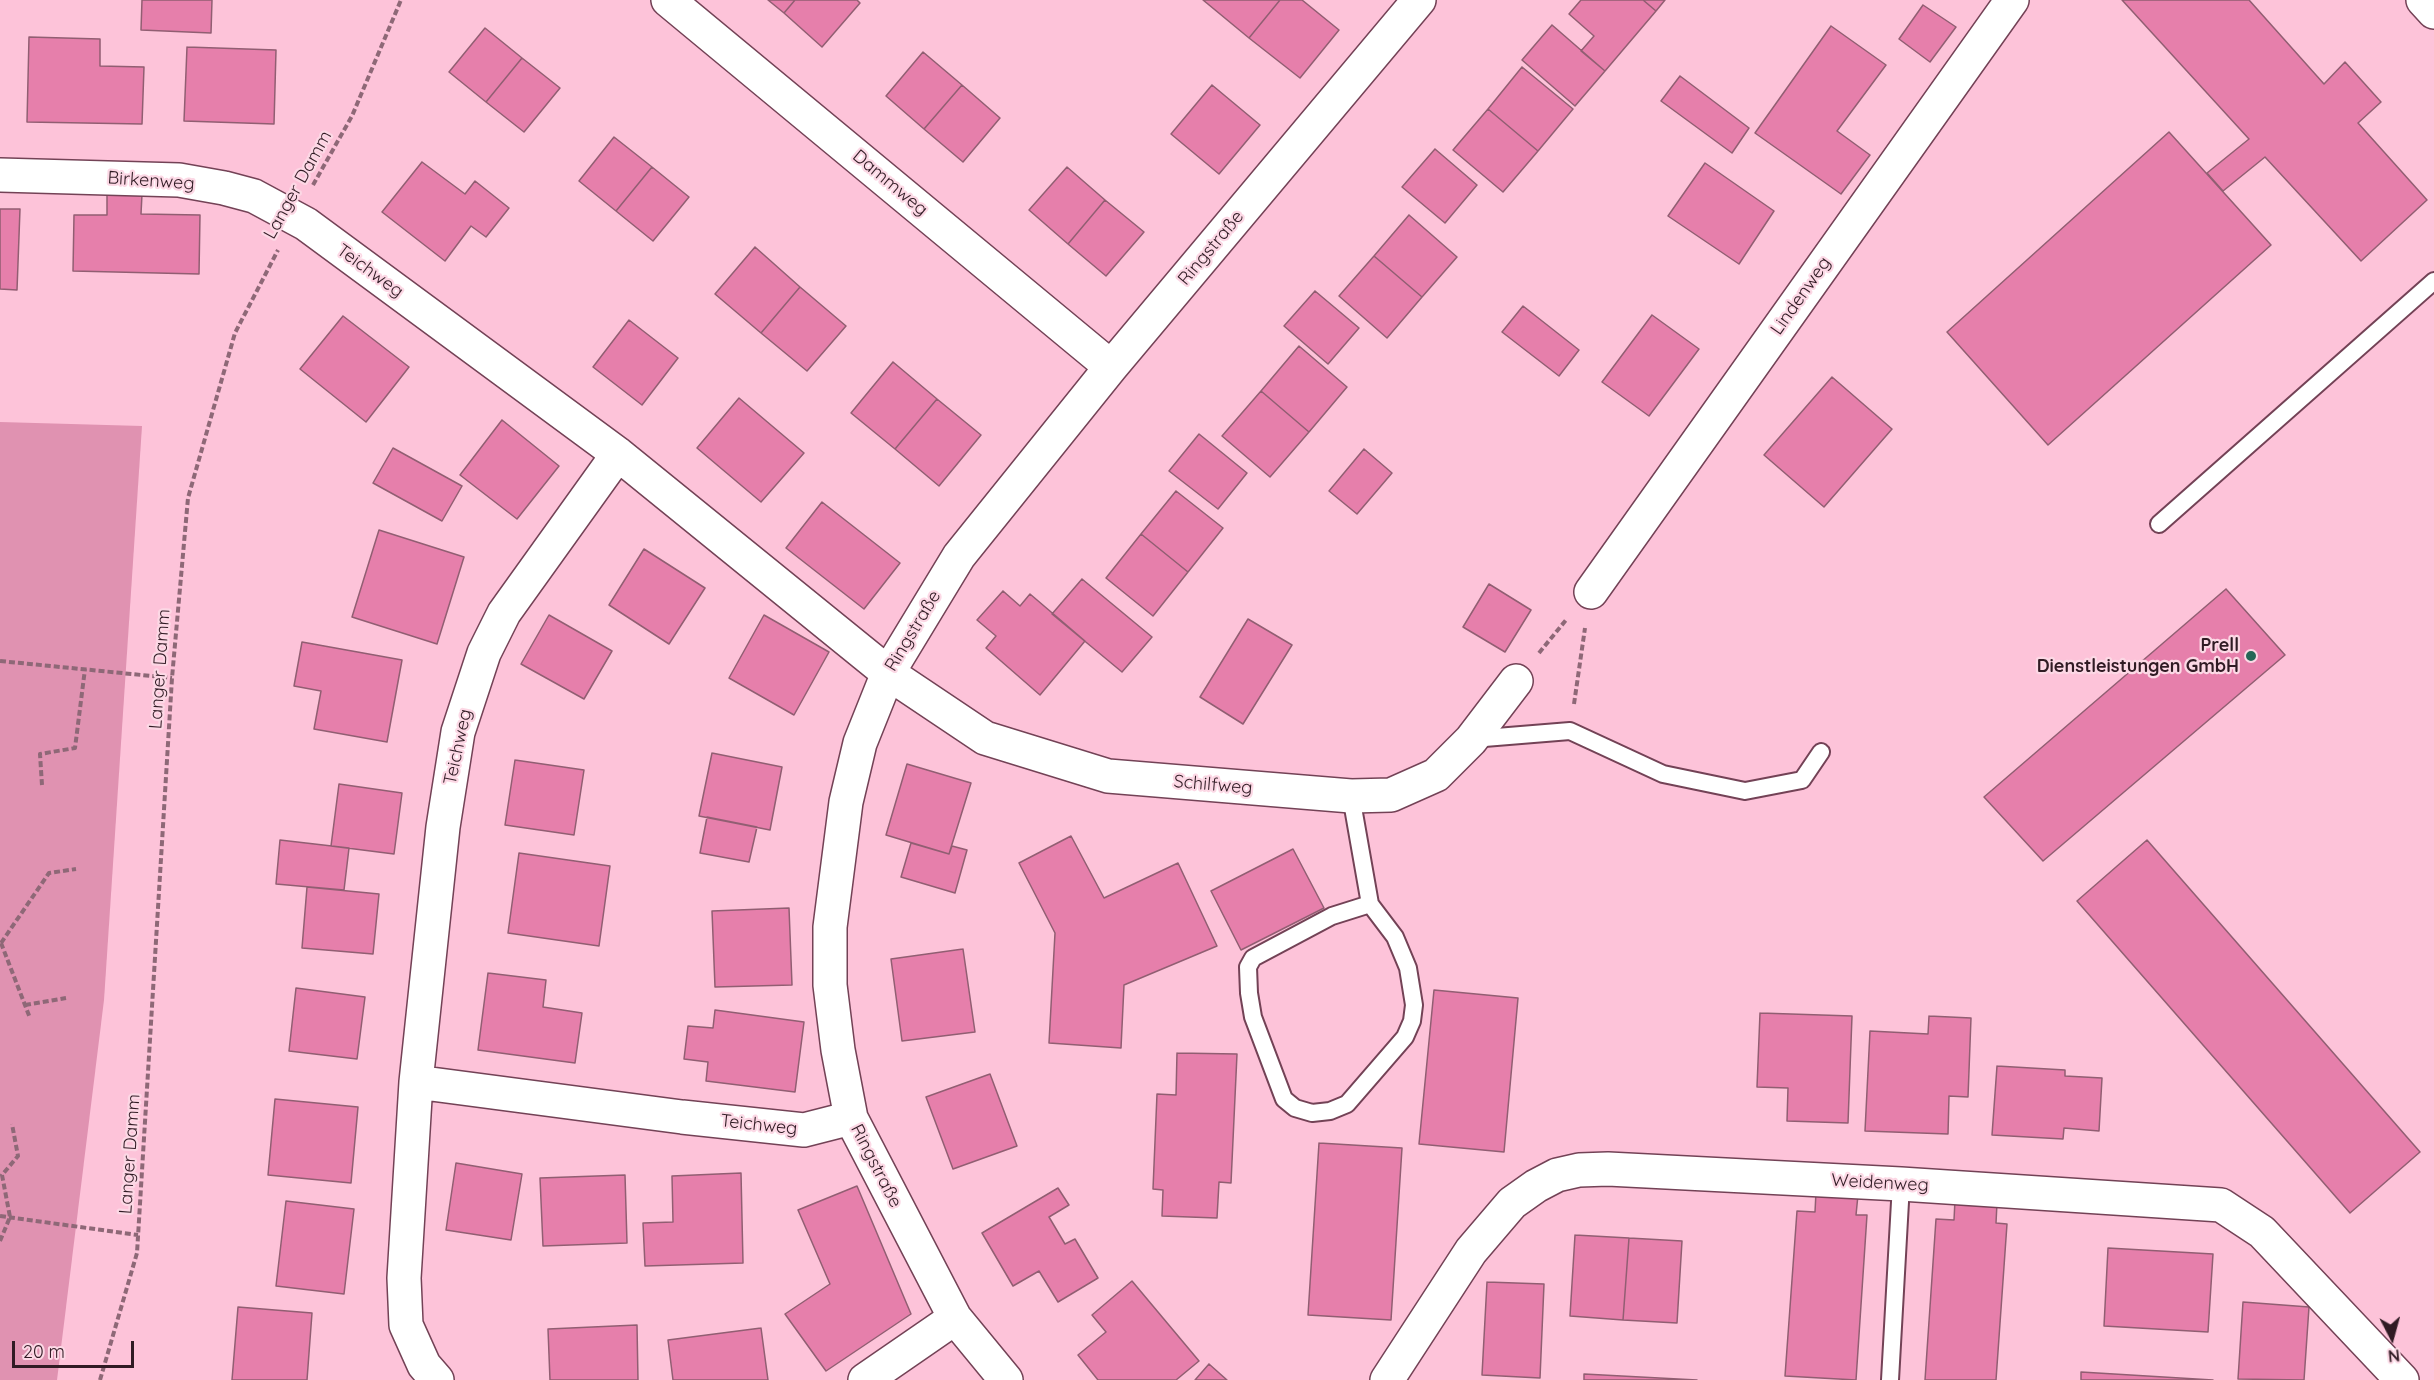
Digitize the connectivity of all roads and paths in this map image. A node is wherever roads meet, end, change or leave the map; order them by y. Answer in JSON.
{"nodes":[{"id":1,"x":401,"y":0,"type":"edge"},
{"id":2,"x":668,"y":0,"type":"edge"},
{"id":3,"x":1419,"y":0,"type":"edge"},
{"id":4,"x":2012,"y":0,"type":"edge"},
{"id":5,"x":2423,"y":0,"type":"edge"},
{"id":6,"x":2434,"y":12,"type":"edge"},
{"id":7,"x":0,"y":175,"type":"edge"},
{"id":8,"x":294,"y":219,"type":"junction"},
{"id":9,"x":2434,"y":281,"type":"edge"},
{"id":10,"x":1111,"y":367,"type":"junction"},
{"id":11,"x":618,"y":454,"type":"junction"},
{"id":12,"x":2159,"y":524,"type":"dead end"},
{"id":13,"x":1591,"y":592,"type":"junction"},
{"id":14,"x":0,"y":661,"type":"edge"},
{"id":15,"x":85,"y":669,"type":"junction"},
{"id":16,"x":888,"y":673,"type":"junction"},
{"id":17,"x":172,"y":678,"type":"junction"},
{"id":18,"x":1516,"y":681,"type":"joint"},
{"id":19,"x":1570,"y":730,"type":"junction"},
{"id":20,"x":1471,"y":740,"type":"junction"},
{"id":21,"x":1821,"y":752,"type":"dead end"},
{"id":22,"x":42,"y":785,"type":"dead end"},
{"id":23,"x":1351,"y":796,"type":"junction"},
{"id":24,"x":76,"y":868,"type":"dead end"},
{"id":25,"x":1370,"y":904,"type":"junction"},
{"id":26,"x":0,"y":943,"type":"edge"},
{"id":27,"x":66,"y":998,"type":"dead end"},
{"id":28,"x":25,"y":1005,"type":"junction"},
{"id":29,"x":30,"y":1018,"type":"dead end"},
{"id":30,"x":416,"y":1082,"type":"junction"},
{"id":31,"x":851,"y":1118,"type":"junction"},
{"id":32,"x":12,"y":1124,"type":"dead end"},
{"id":33,"x":1901,"y":1184,"type":"junction"},
{"id":34,"x":0,"y":1216,"type":"edge"},
{"id":35,"x":10,"y":1217,"type":"junction"},
{"id":36,"x":138,"y":1235,"type":"junction"},
{"id":37,"x":0,"y":1241,"type":"edge"},
{"id":38,"x":955,"y":1318,"type":"junction"},
{"id":39,"x":100,"y":1380,"type":"edge"},
{"id":40,"x":437,"y":1380,"type":"edge"},
{"id":41,"x":865,"y":1380,"type":"edge"},
{"id":42,"x":1006,"y":1380,"type":"edge"},
{"id":43,"x":1388,"y":1380,"type":"edge"},
{"id":44,"x":1890,"y":1380,"type":"edge"},
{"id":45,"x":2402,"y":1380,"type":"edge"}],
"edges":[{"from":1,"to":8,"type":"path","name":"Langer Damm"},
{"from":2,"to":10,"type":"street","name":"Dammweg"},
{"from":3,"to":10,"type":"street","name":"Ringstraße"},
{"from":4,"to":13,"type":"street","name":"Lindenweg"},
{"from":5,"to":6,"type":"street"},
{"from":7,"to":8,"type":"street","name":"Birkenweg"},
{"from":8,"to":11,"type":"street","name":"Teichweg"},
{"from":8,"to":17,"type":"path","name":"Langer Damm"},
{"from":9,"to":12,"type":"lane"},
{"from":10,"to":16,"type":"street","name":"Ringstraße"},
{"from":11,"to":16,"type":"street","name":"Teichweg"},
{"from":11,"to":30,"type":"street","name":"Teichweg"},
{"from":13,"to":18,"type":"path"},
{"from":13,"to":19,"type":"path"},
{"from":14,"to":15,"type":"path"},
{"from":15,"to":17,"type":"path"},
{"from":15,"to":22,"type":"path"},
{"from":16,"to":23,"type":"street","name":"Schilfweg"},
{"from":16,"to":31,"type":"street","name":"Ringstraße"},
{"from":17,"to":36,"type":"path","name":"Langer Damm"},
{"from":18,"to":20,"type":"street","name":"Schilfweg"},
{"from":19,"to":20,"type":"lane"},
{"from":19,"to":21,"type":"lane"},
{"from":20,"to":23,"type":"street","name":"Schilfweg"},
{"from":23,"to":25,"type":"lane"},
{"from":24,"to":26,"type":"path"},
{"from":25,"to":25,"type":"lane"},
{"from":26,"to":28,"type":"path"},
{"from":27,"to":28,"type":"path"},
{"from":28,"to":29,"type":"path"},
{"from":30,"to":31,"type":"street","name":"Teichweg"},
{"from":30,"to":40,"type":"street","name":"Teichweg"},
{"from":31,"to":38,"type":"street","name":"Ringstraße"},
{"from":32,"to":35,"type":"path"},
{"from":33,"to":43,"type":"street","name":"Weidenweg"},
{"from":33,"to":44,"type":"lane"},
{"from":33,"to":45,"type":"street","name":"Weidenweg"},
{"from":34,"to":35,"type":"path"},
{"from":35,"to":36,"type":"path"},
{"from":35,"to":37,"type":"path"},
{"from":36,"to":39,"type":"path","name":"Langer Damm"},
{"from":38,"to":41,"type":"street"},
{"from":38,"to":42,"type":"street","name":"Ringstraße"}]}
